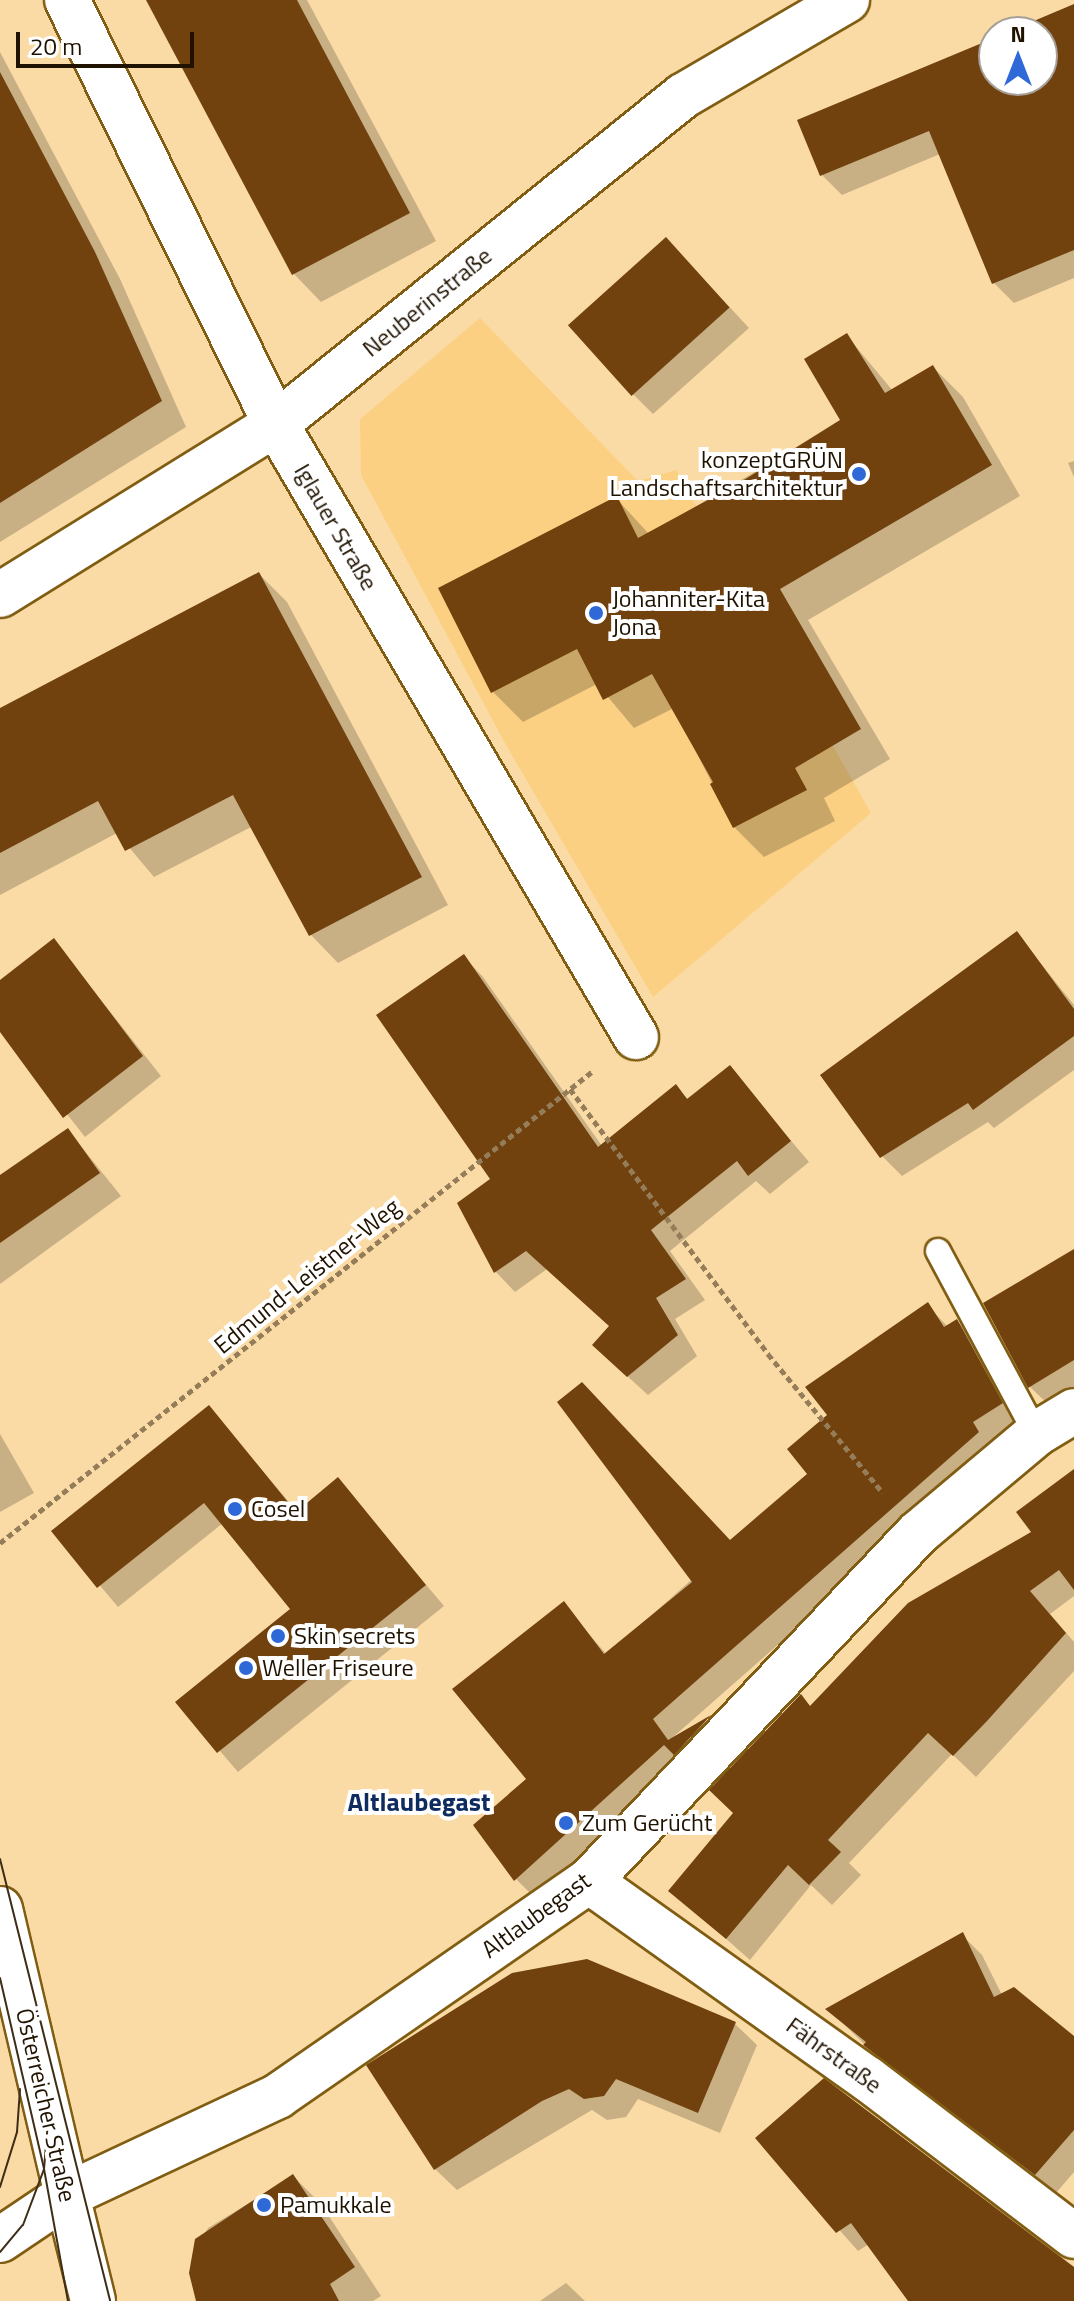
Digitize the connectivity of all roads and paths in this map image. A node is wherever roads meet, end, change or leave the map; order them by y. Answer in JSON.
{"nodes":[{"id":1,"x":67,"y":0,"type":"edge"},
{"id":2,"x":847,"y":0,"type":"edge"},
{"id":3,"x":276,"y":424,"type":"junction"},
{"id":4,"x":0,"y":595,"type":"edge"},
{"id":5,"x":636,"y":1037,"type":"joint"},
{"id":6,"x":570,"y":1089,"type":"junction"},
{"id":7,"x":938,"y":1251,"type":"dead end"},
{"id":8,"x":1074,"y":1411,"type":"edge"},
{"id":9,"x":1036,"y":1434,"type":"junction"},
{"id":10,"x":917,"y":1534,"type":"junction"},
{"id":11,"x":0,"y":1543,"type":"edge"},
{"id":12,"x":589,"y":1881,"type":"junction"},
{"id":13,"x":0,"y":1909,"type":"edge"},
{"id":14,"x":8,"y":1977,"type":"edge"},
{"id":15,"x":67,"y":2195,"type":"junction"},
{"id":16,"x":1074,"y":2236,"type":"edge"},
{"id":17,"x":0,"y":2240,"type":"edge"},
{"id":18,"x":93,"y":2301,"type":"edge"}],
"edges":[{"from":1,"to":3,"type":"street","name":"Iglauer Straße"},
{"from":2,"to":3,"type":"street","name":"Neuberinstraße"},
{"from":3,"to":4,"type":"street","name":"Neuberinstraße"},
{"from":3,"to":5,"type":"street","name":"Iglauer Straße"},
{"from":5,"to":6,"type":"path","name":"Edmund-Leistner-Weg"},
{"from":6,"to":10,"type":"path"},
{"from":6,"to":11,"type":"path","name":"Edmund-Leistner-Weg"},
{"from":7,"to":9,"type":"lane"},
{"from":8,"to":9,"type":"street","name":"Altlaubegast"},
{"from":9,"to":10,"type":"street","name":"Altlaubegast"},
{"from":10,"to":12,"type":"street","name":"Altlaubegast"},
{"from":12,"to":15,"type":"street","name":"Altlaubegast"},
{"from":12,"to":16,"type":"street","name":"Fährstraße"},
{"from":13,"to":14,"type":"street","name":"Österreicher Straße"},
{"from":14,"to":15,"type":"street","name":"Österreicher Straße"},
{"from":15,"to":17,"type":"street","name":"Altlaubegast"},
{"from":15,"to":18,"type":"street","name":"Österreicher Straße"}]}
